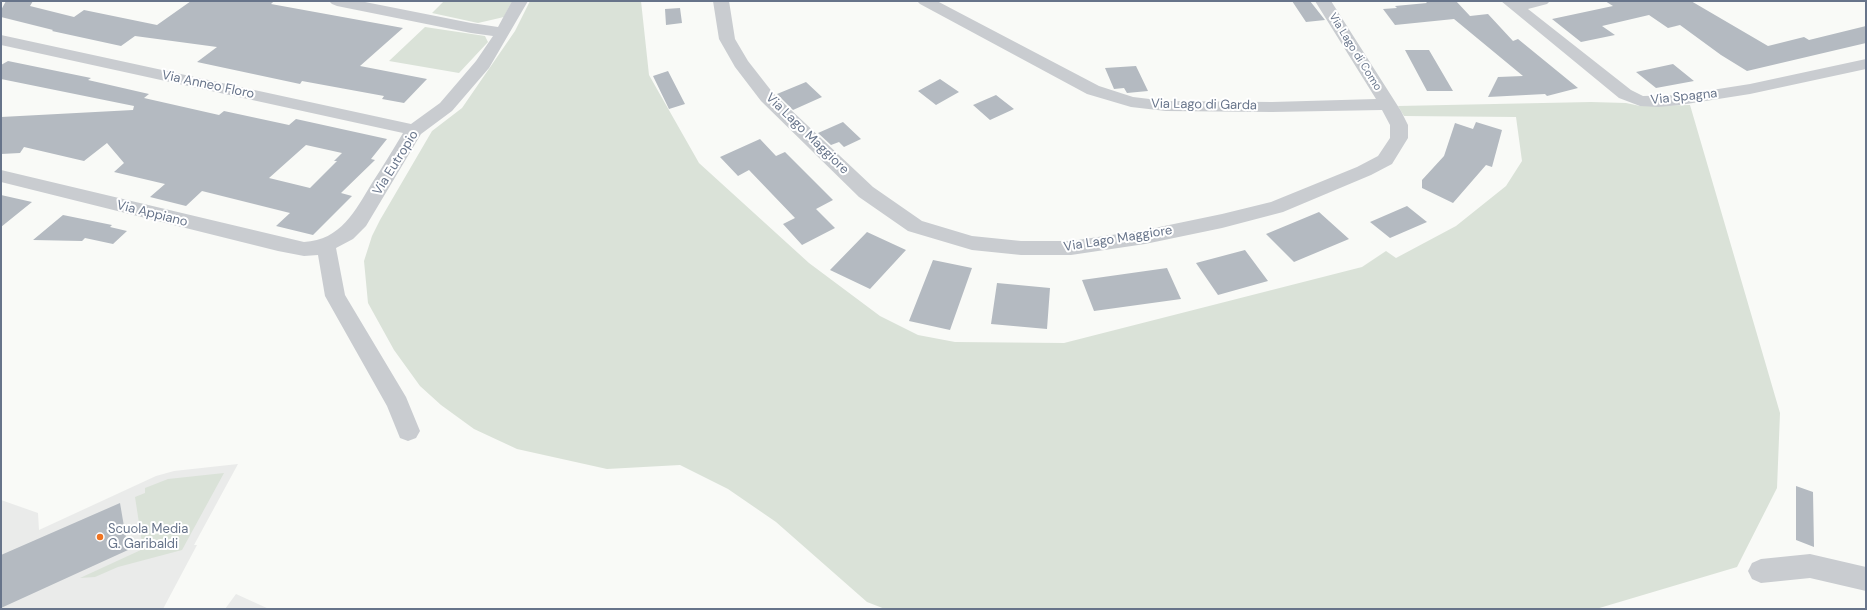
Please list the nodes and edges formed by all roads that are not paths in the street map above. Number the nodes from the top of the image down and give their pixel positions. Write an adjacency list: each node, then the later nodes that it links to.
1 (337, 1): 8 (street)
2 (520, 1): 8 (street, Via Eutropio)
3 (721, 1): 11 (street, Via Lago Maggiore)
4 (1324, 1): 11 (street, Via Lago di Como)
5 (1542, 1): 7 (street)
6 (933, 2): 11 (street, Via Lago di Garda)
7 (1513, 4): 10 (street, Via Spagna)
8 (503, 32): 12 (street, Via Eutropio)
9 (1, 40): 12 (street, Via Anneo Floro)
10 (1866, 64)
11 (1387, 104)
12 (414, 130): 14 (street, Via Eutropio)
13 (1, 176): 15 (street, Via Appiano)
14 (326, 246): 15 (street, Via Eutropio); 16 (street)
15 (304, 249)
16 (408, 432)
17 (1761, 572): 18 (street)
18 (1866, 579)

